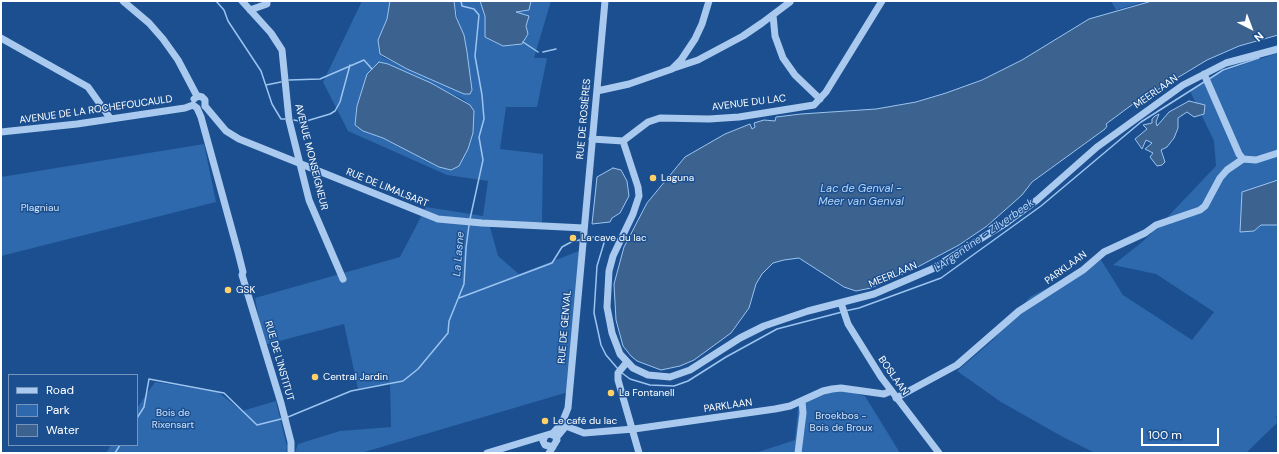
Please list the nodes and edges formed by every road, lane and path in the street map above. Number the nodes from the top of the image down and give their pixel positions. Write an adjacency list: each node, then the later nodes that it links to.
1 (123, 1): 17 (street)
2 (242, 1): 10 (street, AVENUE MONSEIGNEUR)
3 (267, 1): 10 (street)
4 (605, 1): 16 (street, RUE DE ROSIÈRES)
5 (709, 1): 14 (street)
6 (789, 1): 7 (street); 9 (street)
7 (794, 1)
8 (882, 1): 18 (street)
9 (783, 4): 11 (street)
10 (250, 10): 27 (street, AVENUE MONSEIGNEUR)
11 (774, 15): 14 (street); 18 (street)
12 (1, 38): 21 (street)
13 (1278, 49): 15 (street, MEERLAAN)
14 (672, 69): 16 (street)
15 (1206, 77): 26 (street); 31 (street, MEERLAAN)
16 (597, 91): 23 (street, RUE DE ROSIÈRES)
17 (196, 96): 19 (street); 20 (street, RUE DE LIMALSART)
18 (820, 99): 24 (street, AVENUE DU LAC)
19 (195, 106): 20 (street, AVENUE DE LA ROCHEFOUCAULD); 21 (street, AVENUE DE LA ROCHEFOUCAULD); 40 (street, RUE DE L'INSTITUT)
20 (205, 106): 27 (street, RUE DE LIMALSART)
21 (110, 118): 22 (street, AVENUE DE LA ROCHEFOUCAULD)
22 (1, 132)
23 (592, 139): 24 (street); 28 (street, RUE DE ROSIÈRES)
24 (623, 141): 32 (street, MEERLAAN)
25 (1278, 153): 26 (street)
26 (1243, 159): 34 (street, PARKLAAN)
27 (301, 165): 28 (street, RUE DE LIMALSART); 30 (street, AVENUE MONSEIGNEUR)
28 (584, 228): 29 (street, RUE DE ROSIÈRES)
29 (583, 239): 36 (street, RUE DE GENVAL)
30 (344, 279)
31 (843, 310): 32 (street, MEERLAAN); 33 (street, BOSLAAN)
32 (623, 367): 38 (street)
33 (890, 391): 34 (street, BOSLAAN); 35 (street, PARKLAAN)
34 (896, 398): 44 (street, BOSLAAN)
35 (802, 401): 38 (street, PARKLAAN); 43 (street)
36 (566, 416): 37 (street, RUE DE GENVAL); 39 (street)
37 (566, 426): 38 (street, PARKLAAN); 39 (street)
38 (634, 429): 42 (street)
39 (549, 444): 41 (street)
40 (291, 453)
41 (487, 453)
42 (639, 453)
43 (798, 453)
44 (939, 453)

